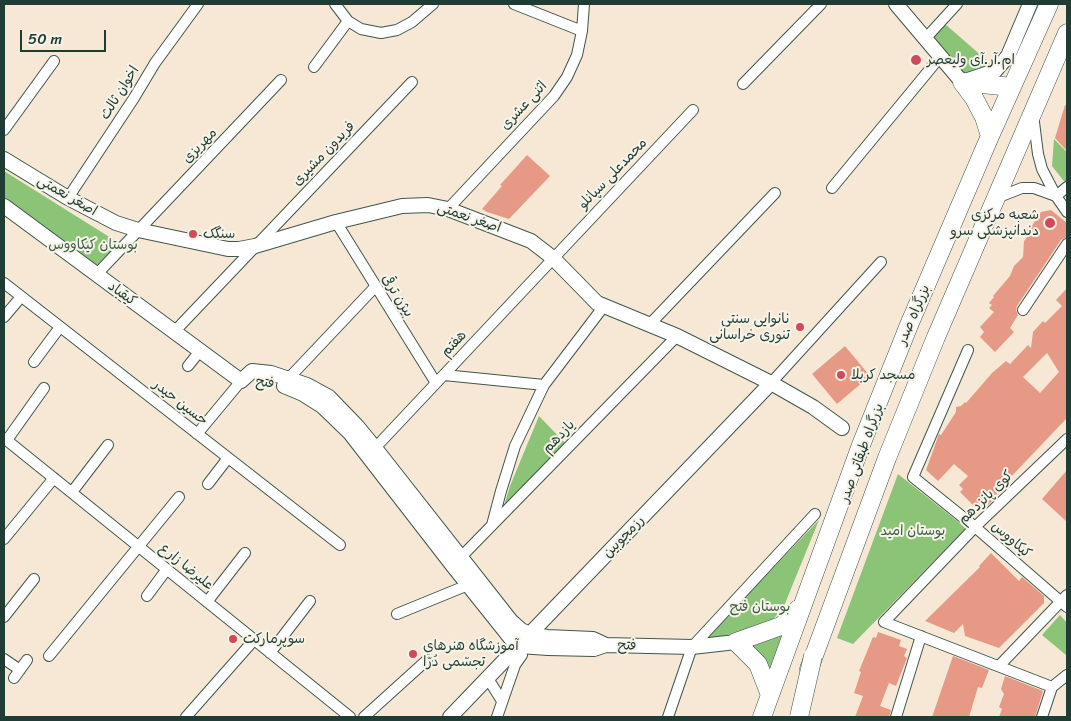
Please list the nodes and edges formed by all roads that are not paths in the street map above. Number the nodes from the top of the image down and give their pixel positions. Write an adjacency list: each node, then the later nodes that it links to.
1 (198, 4): 34 (street, اخوان ثالث)
2 (335, 4): 11 (street)
3 (433, 4): 11 (street)
4 (514, 4): 12 (street)
5 (584, 4): 12 (street, اثنی عشری)
6 (821, 4): 22 (street)
7 (896, 4): 14 (street)
8 (957, 4): 14 (street)
9 (1030, 4): 21 (street)
10 (1051, 4): 23 (highway, بزرگراه صدر); 120 (highway, بزرگراه طبقاتی صدر)
11 (348, 21): 18 (street)
12 (582, 31): 36 (street, اثنی عشری)
13 (1067, 33): 121 (highway, بزرگراه طبقاتی صدر, bridge)
14 (925, 39): 16 (street)
15 (1067, 41): 25 (highway)
16 (940, 57): 21 (street); 30 (street)
17 (54, 61): 26 (street)
18 (314, 68)
19 (281, 80): 39 (street, مهریزی)
20 (412, 82): 41 (street, فریدون مشیری)
21 (962, 82): 23 (highway); 27 (highway)
22 (743, 84)
23 (1012, 86): 27 (highway, بزرگراه صدر)
24 (693, 110): 42 (street, محمدعلی سپانلو)
25 (1034, 122): 32 (highway); 33 (street)
26 (4, 130)
27 (990, 136): 89 (highway, بزرگراه صدر)
28 (4, 159): 34 (street, اصغر نعمتی)
29 (1067, 187): 33 (street)
30 (832, 188)
31 (775, 193): 51 (street)
32 (1004, 194): 33 (street); 121 (highway)
33 (1056, 196): 37 (street)
34 (68, 198): 39 (street, اصغر نعمتی)
35 (4, 206): 44 (street, کیقباد)
36 (448, 209): 38 (street, اصغر نعمتی); 42 (street, اصغر نعمتی)
37 (1067, 212)
38 (336, 222): 41 (street, اصغر نعمتی); 46 (street, بیژن ترقی)
39 (138, 230): 41 (street, اصغر نعمتی); 44 (street, مهریزی)
40 (1067, 244): 49 (street)
41 (255, 246): 53 (street, فریدون مشیری)
42 (553, 258): 48 (street, اصغر نعمتی); 59 (street, هفتم)
43 (881, 262): 63 (street)
44 (96, 274): 53 (street, کیقباد)
45 (4, 283): 47 (street, حسین حیدر)
46 (375, 287): 61 (street); 62 (street, بیژن ترقی)
47 (21, 297): 50 (street); 52 (street, حسین حیدر)
48 (604, 306): 51 (street, اصغر نعمتی); 64 (street)
49 (1023, 310)
50 (4, 317)
51 (650, 324): 54 (street, اصغر نعمتی)
52 (60, 327): 57 (street); 67 (street, حسین حیدر)
53 (174, 332): 56 (street, کیقباد)
54 (677, 336): 63 (street, اصغر نعمتی); 78 (street, یازدهم)
55 (968, 350): 79 (street, کیکاووس)
56 (200, 351): 58 (street); 60 (street, کیقباد)
57 (34, 362)
58 (188, 366)
59 (444, 375): 62 (street, هفتم); 64 (street)
60 (241, 381): 61 (street, فتح); 67 (street)
61 (286, 382): 71 (street, فتح)
62 (436, 383): 71 (street, هفتم)
63 (771, 383): 66 (street, اصغر نعمتی); 97 (street, رزمجوبین)
64 (544, 385): 78 (street)
65 (44, 388): 68 (street)
66 (842, 428)
67 (197, 434): 72 (street, حسین حیدر)
68 (5, 439): 73 (street, علیرضا زارع)
69 (1067, 439): 79 (street, کوی پانزدهم)
70 (108, 445): 75 (street)
71 (372, 452): 84 (street, فتح)
72 (228, 458): 74 (street); 81 (street, حسین حیدر)
73 (54, 478): 75 (street, علیرضا زارع); 80 (street)
74 (208, 484)
75 (72, 492): 82 (street, علیرضا زارع)
76 (179, 497): 82 (street)
77 (815, 514): 100 (street)
78 (492, 525): 84 (street, یازدهم)
79 (975, 527): 91 (street, کیکاووس); 95 (street, کوی پانزدهم)
80 (4, 539)
81 (340, 545)
82 (138, 546): 85 (street, علیرضا زارع); 102 (street)
83 (245, 553): 92 (street)
84 (457, 562): 87 (street, فتح); 97 (street, فتح)
85 (167, 569): 88 (street); 92 (street, علیرضا زارع)
86 (34, 579): 94 (street)
87 (468, 585): 93 (street); 97 (street, فتح)
88 (147, 596)
89 (805, 598): 98 (highway); 110 (highway, بزرگراه صدر)
90 (310, 601): 101 (street)
91 (1065, 601): 106 (street)
92 (207, 602): 96 (street, علیرضا زارع)
93 (397, 614)
94 (4, 617)
95 (921, 636): 106 (street); 122 (street)
96 (254, 640): 101 (street, علیرضا زارع); 112 (street)
97 (521, 641): 99 (street, فتح); 99 (street); 108 (street, رزمجوبین); 111 (street); 115 (street, رزمجوبین)
98 (736, 642): 100 (street, فتح); 110 (highway)
99 (606, 646): 100 (street, فتح)
100 (692, 647): 118 (street)
101 (270, 653): 113 (street, علیرضا زارع)
102 (49, 656)
103 (4, 659): 104 (street)
104 (27, 660)
105 (427, 660): 114 (street)
106 (999, 666): 109 (street)
107 (1067, 675): 109 (street)
108 (487, 677): 111 (street); 116 (street, رزمجوبین)
109 (1052, 687): 123 (street)
110 (770, 695): 119 (highway, بزرگراه صدر)
111 (502, 701): 117 (street)
112 (186, 717)
113 (350, 717)
114 (364, 717)
115 (438, 717)
116 (450, 717)
117 (497, 717)
118 (668, 717)
119 (762, 717)
120 (774, 717)
121 (796, 717)
122 (896, 717)
123 (1042, 717)

